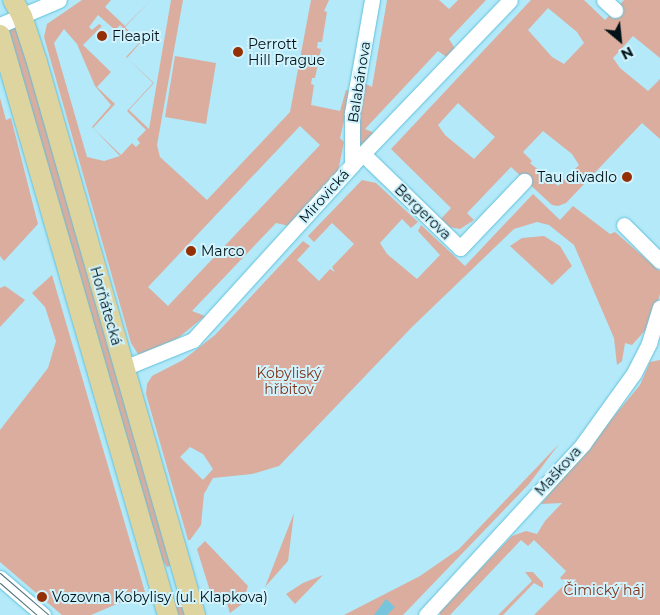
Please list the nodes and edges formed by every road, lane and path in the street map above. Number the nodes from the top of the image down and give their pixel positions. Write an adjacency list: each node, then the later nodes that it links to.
1 (59, 0): 4 (street)
2 (372, 0): 8 (street, Balabánova)
3 (510, 0): 7 (street, Mirovická)
4 (17, 8): 5 (street); 13 (main road, Horňátecká)
5 (0, 25)
6 (0, 35): 16 (main road, Horňátecká)
7 (363, 154): 8 (street, Mirovická); 9 (street, Bergerova)
8 (352, 165): 13 (street, Mirovická)
9 (524, 181)
10 (624, 225): 11 (street)
11 (660, 261)
12 (660, 308): 18 (street, Maškova)
13 (124, 368): 17 (main road, Horňátecká)
14 (0, 578): 15 (street)
15 (43, 615)
16 (168, 615)
17 (195, 615)
18 (426, 615)

